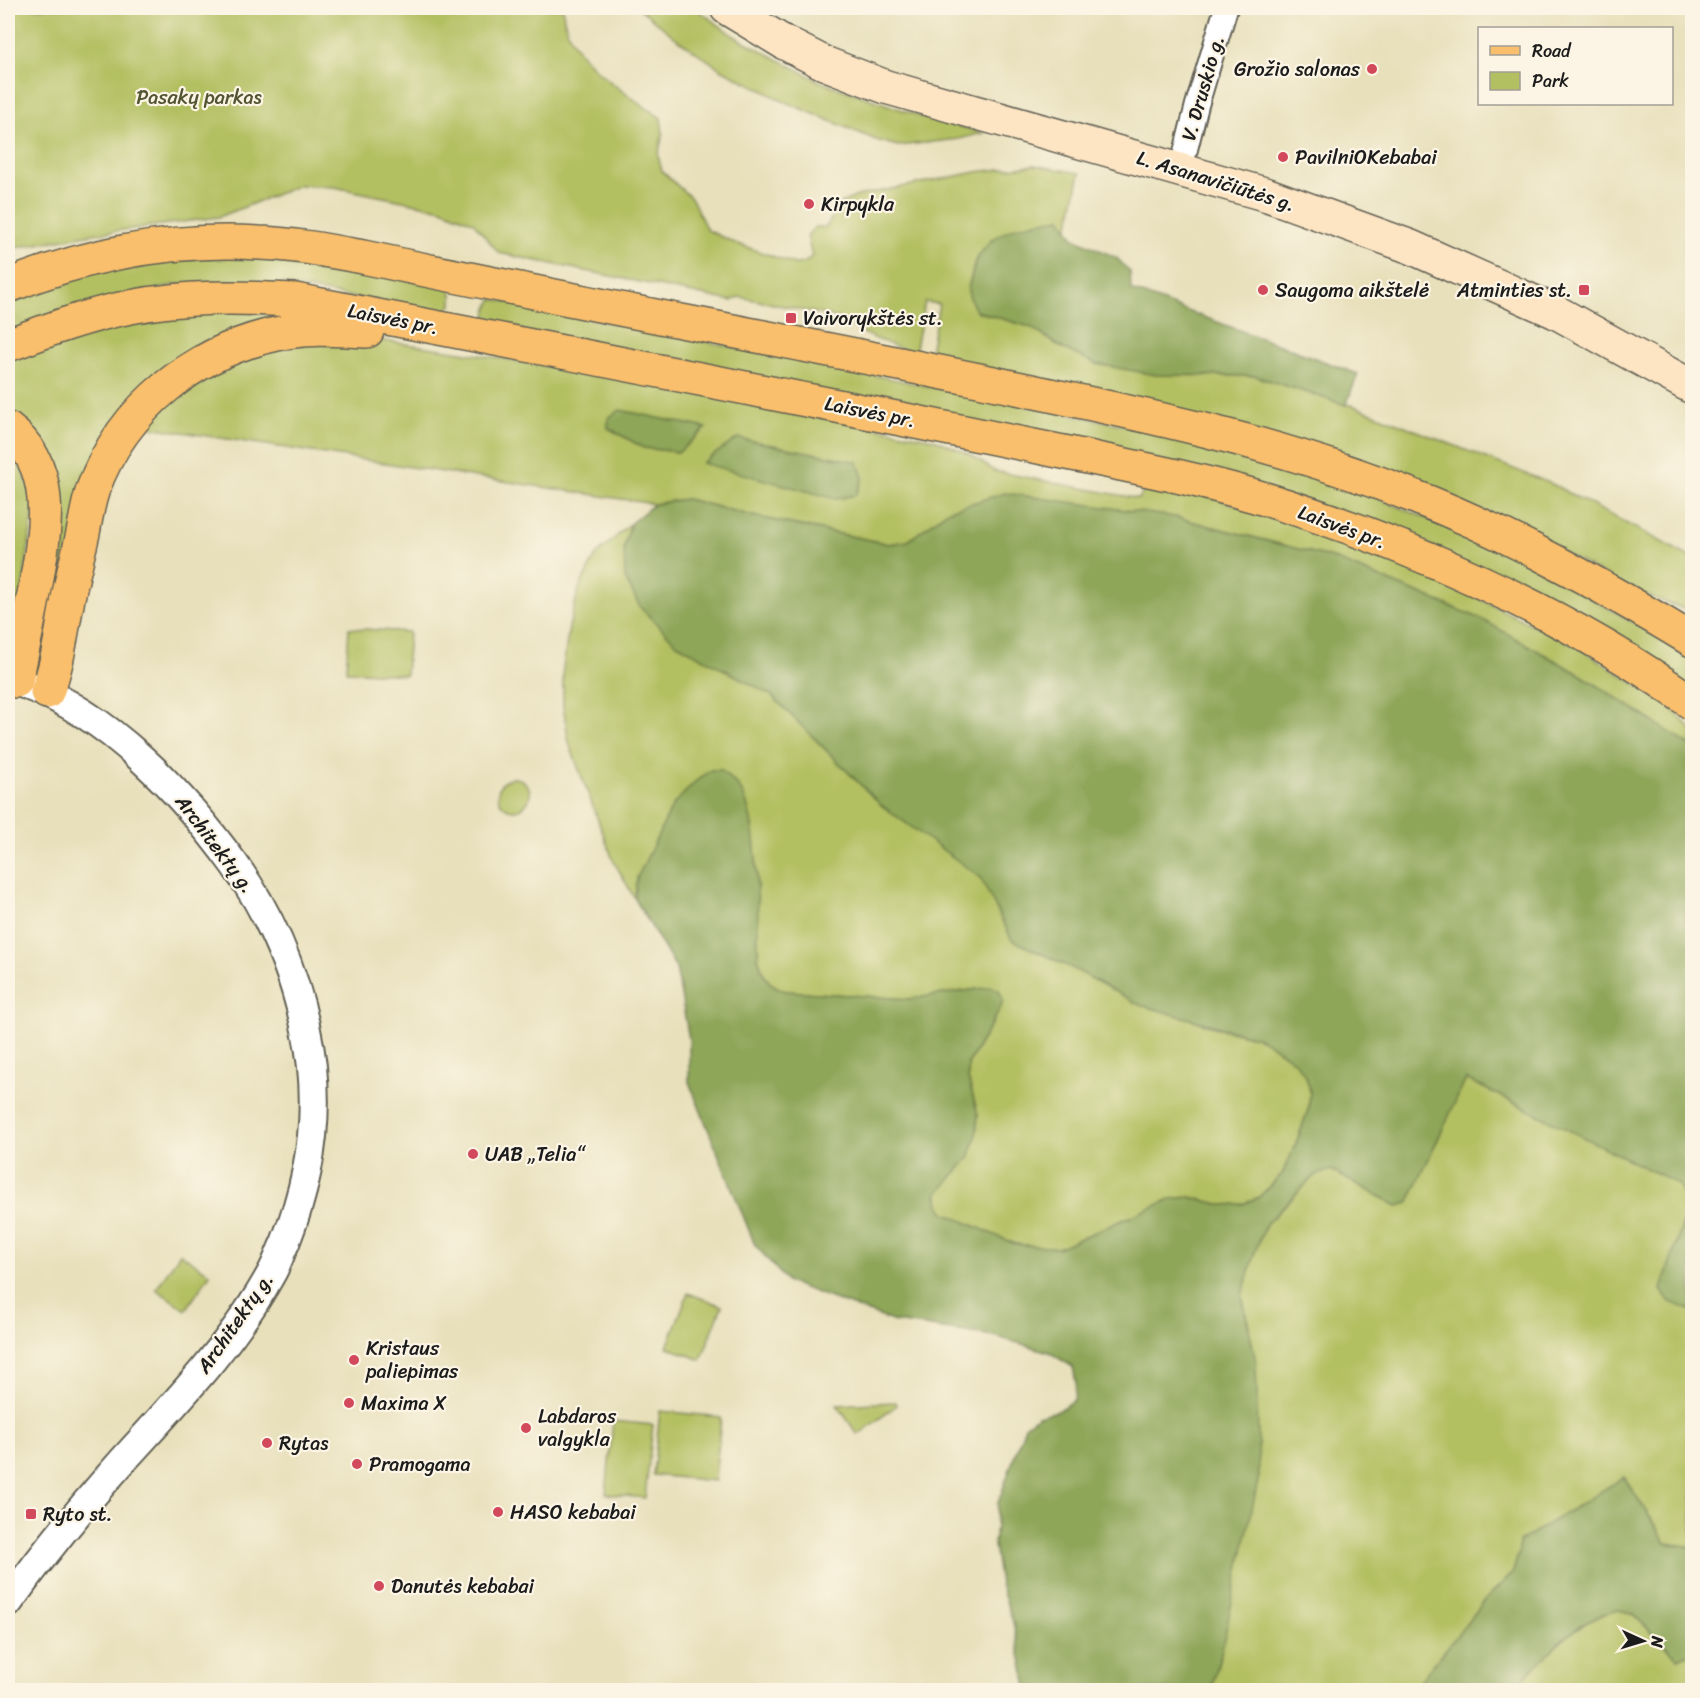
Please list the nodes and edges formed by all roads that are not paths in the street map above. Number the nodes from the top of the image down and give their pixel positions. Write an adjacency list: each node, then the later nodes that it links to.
1 (728, 8): 3 (main road, L. Asanavičiūtės g.)
2 (1226, 8): 3 (street, V. Druskio g.)
3 (1181, 169): 7 (main road, L. Asanavičiūtės g.)
4 (8, 286): 9 (main road)
5 (493, 339): 6 (main road, Laisvės pr.); 11 (main road); 12 (main road, Laisvės pr.)
6 (8, 345)
7 (1692, 387)
8 (8, 429): 10 (main road)
9 (1692, 640)
10 (12, 680): 11 (street, Architektų g.)
11 (47, 692): 13 (street, Architektų g.)
12 (1692, 703)
13 (8, 1603)

